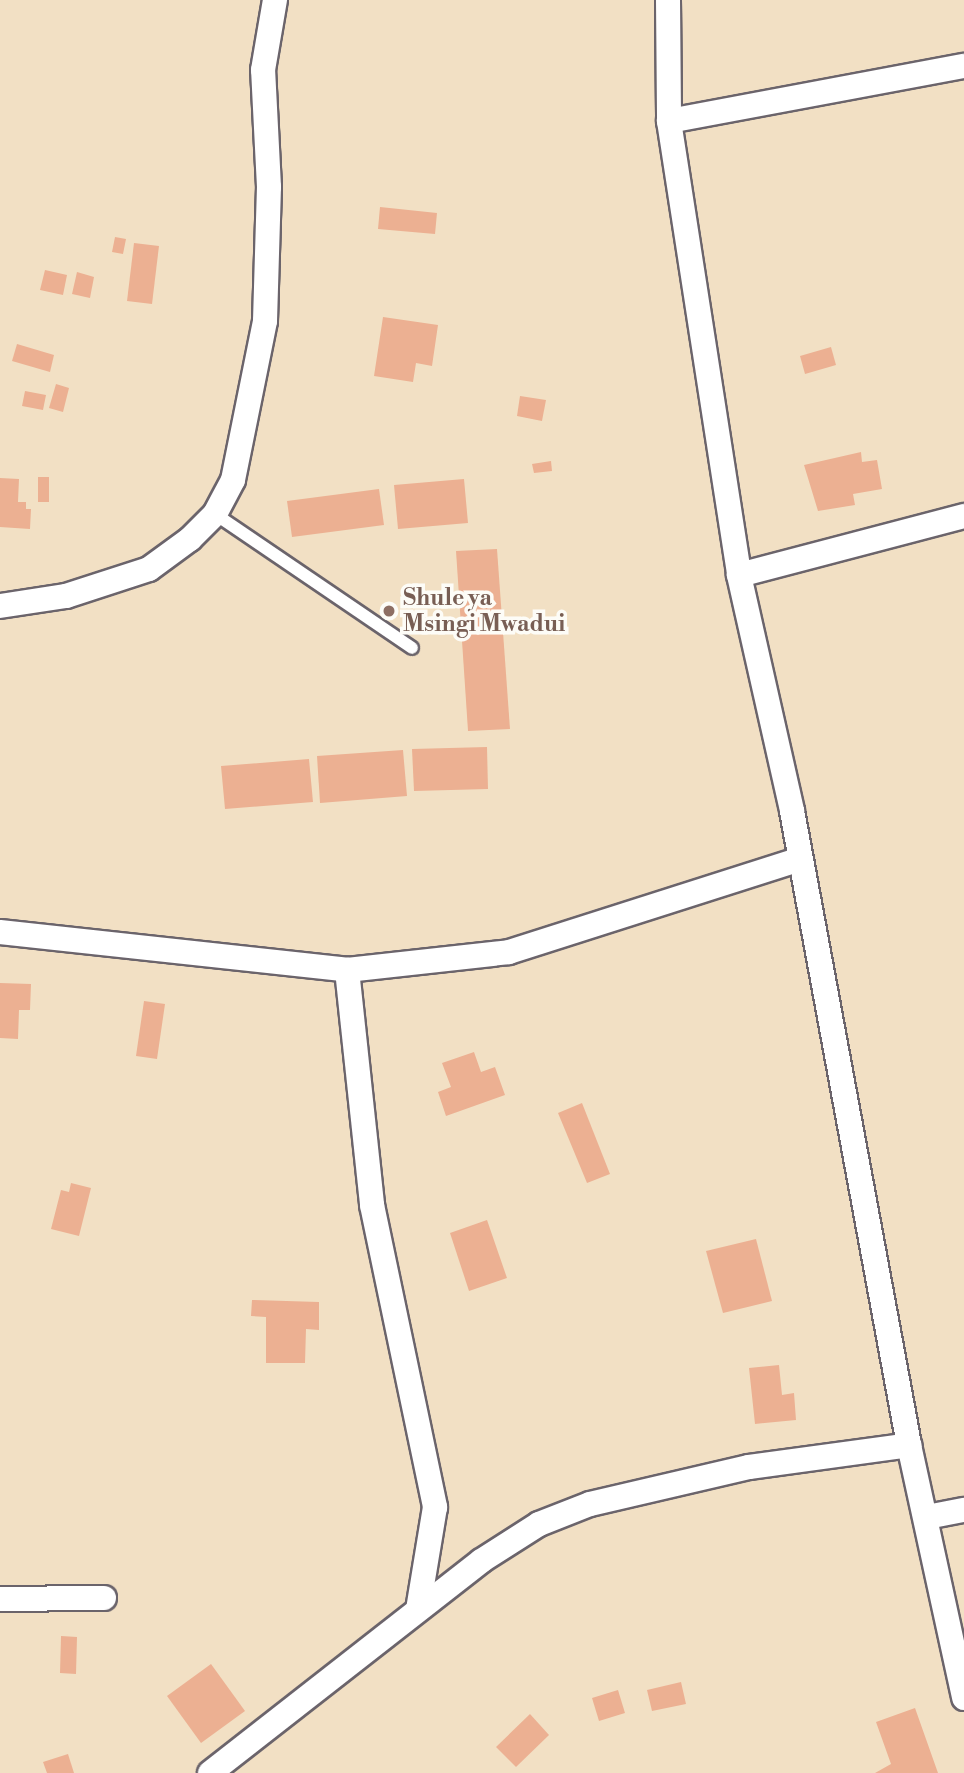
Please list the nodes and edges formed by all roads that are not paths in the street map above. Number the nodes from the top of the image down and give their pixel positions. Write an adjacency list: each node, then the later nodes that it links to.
1 (275, 0): 5 (street)
2 (668, 0): 4 (street)
3 (964, 66): 4 (street)
4 (669, 121): 7 (street)
5 (215, 514): 8 (street); 9 (lane)
6 (964, 516): 7 (street)
7 (739, 575): 10 (street)
8 (0, 606)
9 (412, 648)
10 (801, 859): 12 (street); 13 (street)
11 (0, 932): 12 (street)
12 (346, 970): 18 (street)
13 (909, 1445): 15 (street); 18 (street)
14 (964, 1510): 15 (street)
15 (927, 1517): 19 (street)
16 (104, 1598): 17 (street)
17 (0, 1599)
18 (418, 1610): 20 (street)
19 (964, 1698)
20 (210, 1773)

